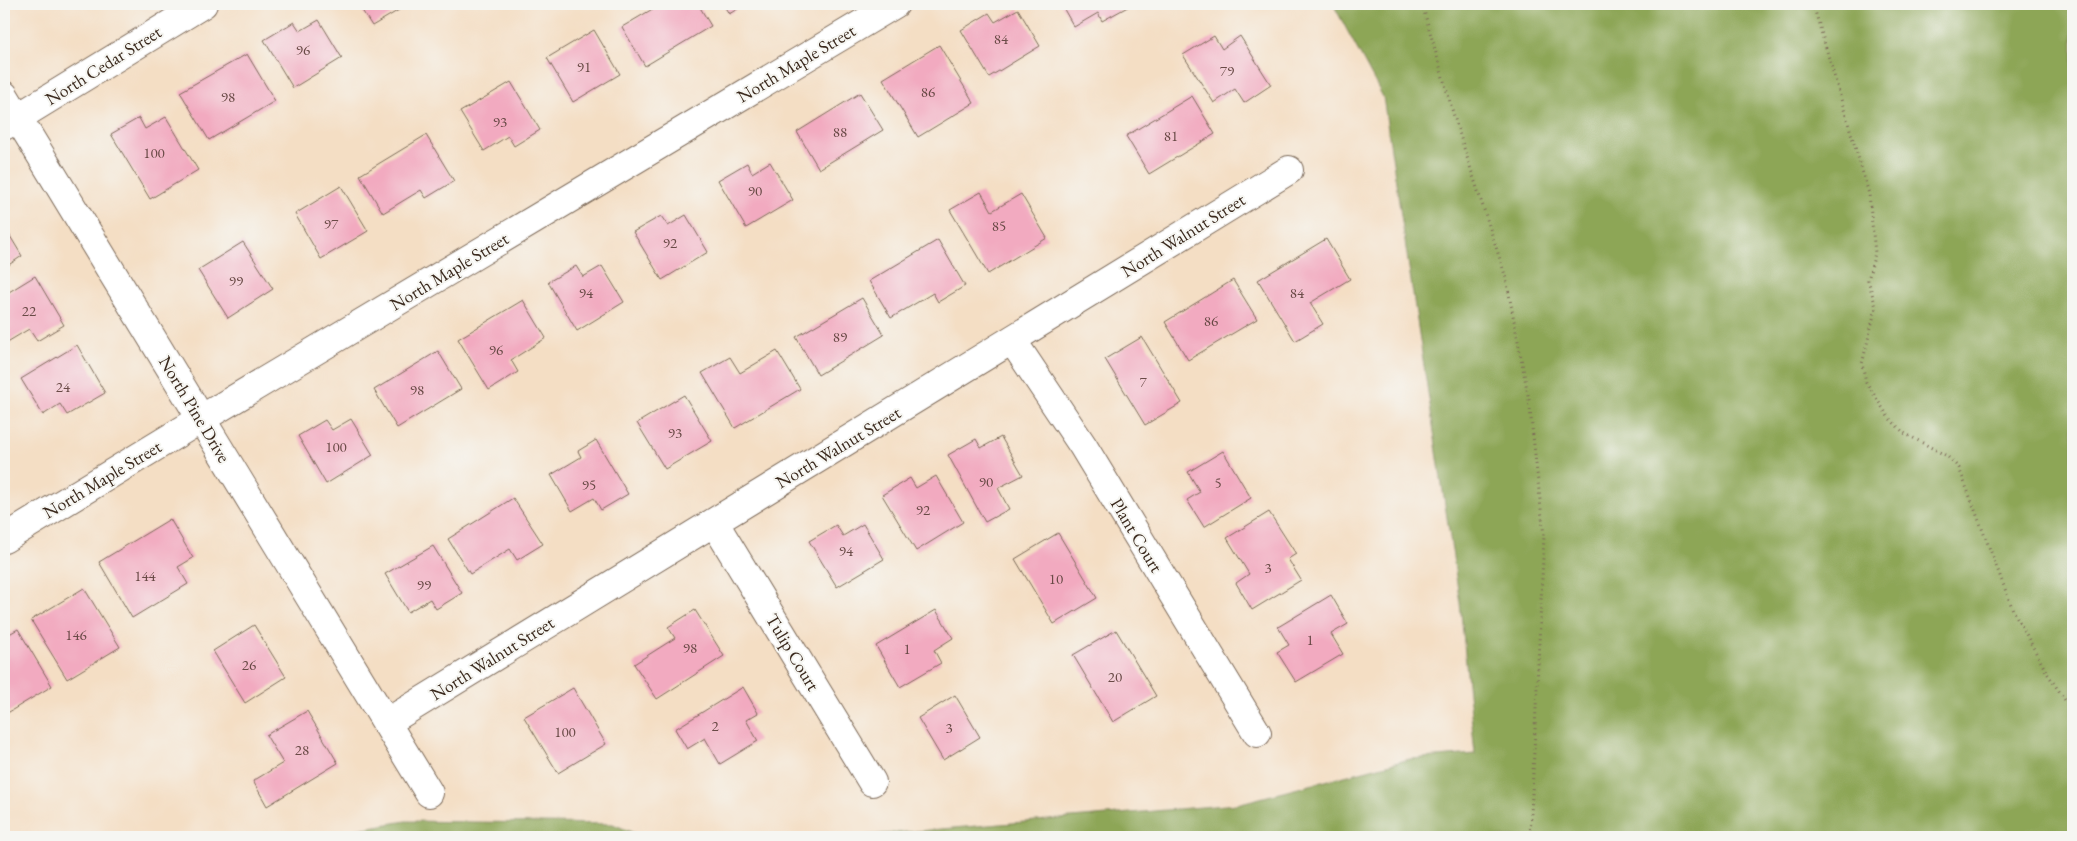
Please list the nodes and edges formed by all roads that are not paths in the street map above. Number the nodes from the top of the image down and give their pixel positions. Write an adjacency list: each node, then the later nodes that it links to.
1 (203, 4): 4 (street, North Cedar Street)
2 (894, 4): 7 (street, North Maple Street)
3 (4, 95): 4 (street, North Pine Drive)
4 (11, 122): 7 (street, North Pine Drive)
5 (1289, 170): 6 (street, North Walnut Street)
6 (1012, 340): 8 (street, North Walnut Street); 11 (street, Plant Court)
7 (201, 419): 9 (street, North Maple Street); 10 (street, North Pine Drive)
8 (714, 522): 10 (street, North Walnut Street); 12 (street, Tulip Court)
9 (4, 539)
10 (386, 723): 13 (street, North Pine Drive)
11 (1257, 733)
12 (872, 782)
13 (429, 793)

